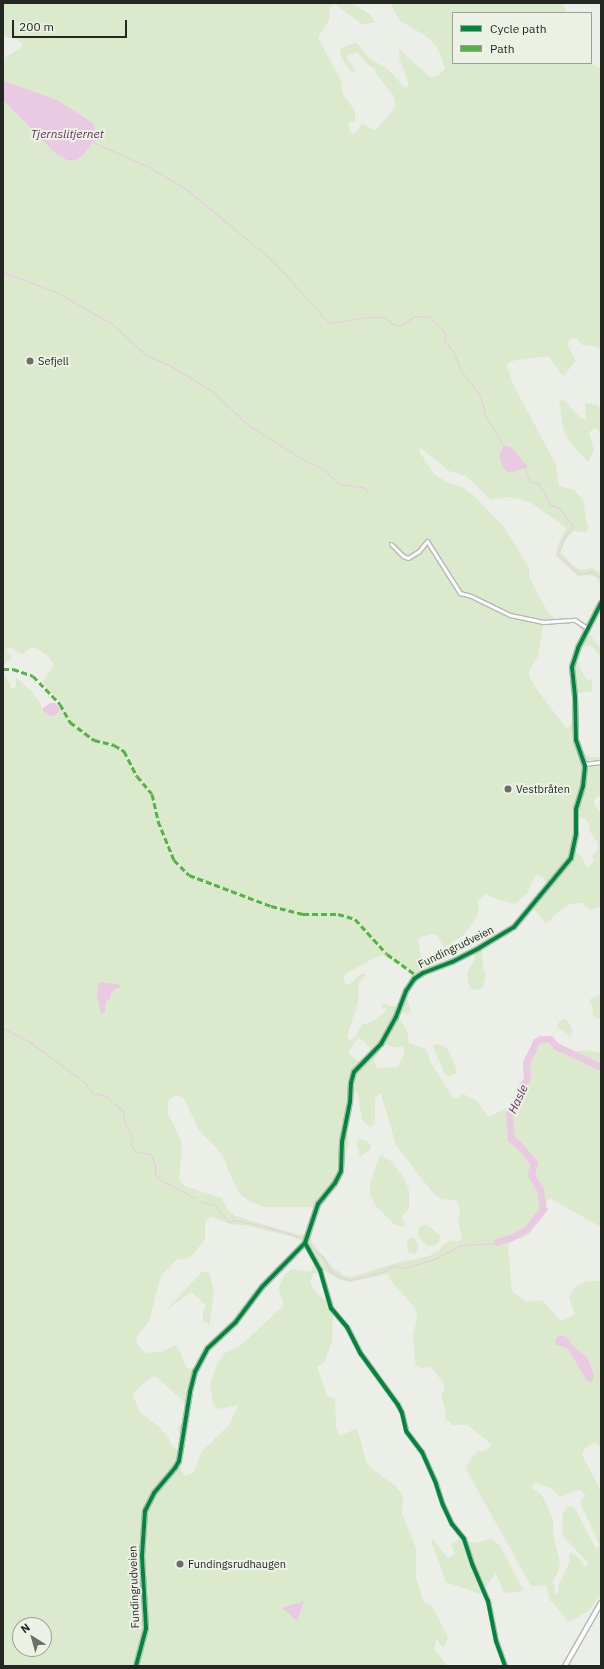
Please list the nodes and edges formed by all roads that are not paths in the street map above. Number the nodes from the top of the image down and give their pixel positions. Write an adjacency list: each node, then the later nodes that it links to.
1 (391, 544): 3 (street)
2 (601, 602): 3 (street, Fundingrudveien)
3 (588, 628): 5 (street, Fundingrudveien)
4 (601, 762): 5 (street)
5 (584, 764): 6 (street, Fundingrudveien)
6 (305, 1243): 8 (street, Fundingrudveien); 9 (street)
7 (601, 1603): 10 (street)
8 (136, 1666)
9 (505, 1666)
10 (565, 1666)

